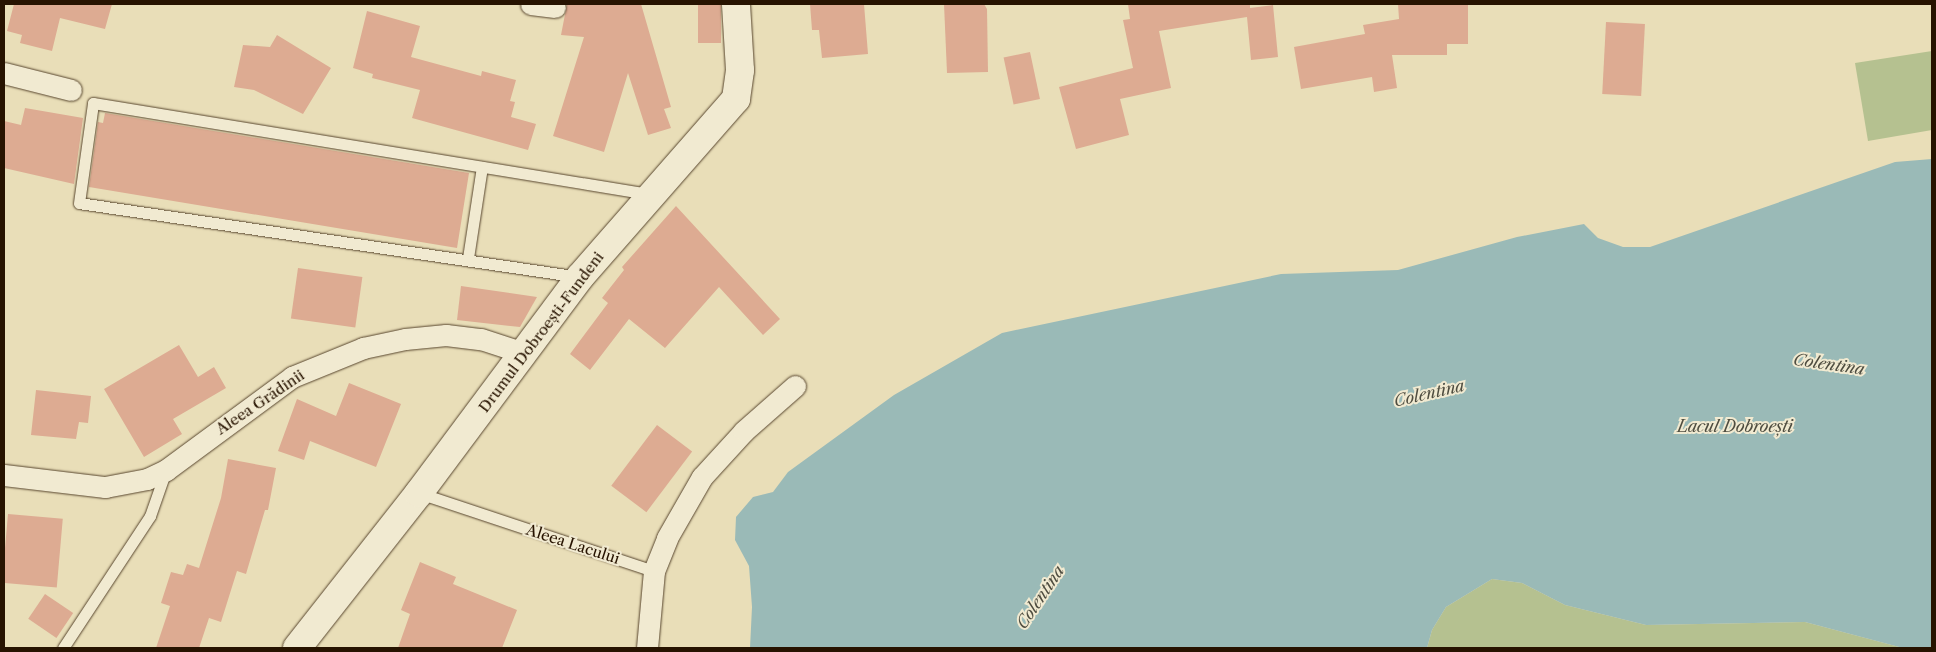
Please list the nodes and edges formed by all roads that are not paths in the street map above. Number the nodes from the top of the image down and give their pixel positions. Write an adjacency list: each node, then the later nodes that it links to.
1 (531, 4): 3 (street)
2 (736, 4): 7 (street, Drumul Dobroești-Fundeni)
3 (555, 7)
4 (4, 73): 5 (street)
5 (71, 90)
6 (482, 167): 7 (lane); 8 (lane); 8 (lane)
7 (651, 195): 9 (street, Drumul Dobroești-Fundeni)
8 (468, 258): 9 (lane)
9 (580, 277): 10 (street, Drumul Dobroești-Fundeni)
10 (524, 353): 12 (street, Aleea Grădinii); 14 (street, Drumul Dobroești-Fundeni)
11 (794, 386): 15 (street)
12 (166, 470): 13 (street, Aleea Grădinii); 16 (lane)
13 (4, 475)
14 (419, 493): 15 (lane, Aleea Lacului); 17 (street, Drumul Dobroești-Fundeni)
15 (654, 571): 18 (street)
16 (63, 648)
17 (297, 648)
18 (647, 648)

